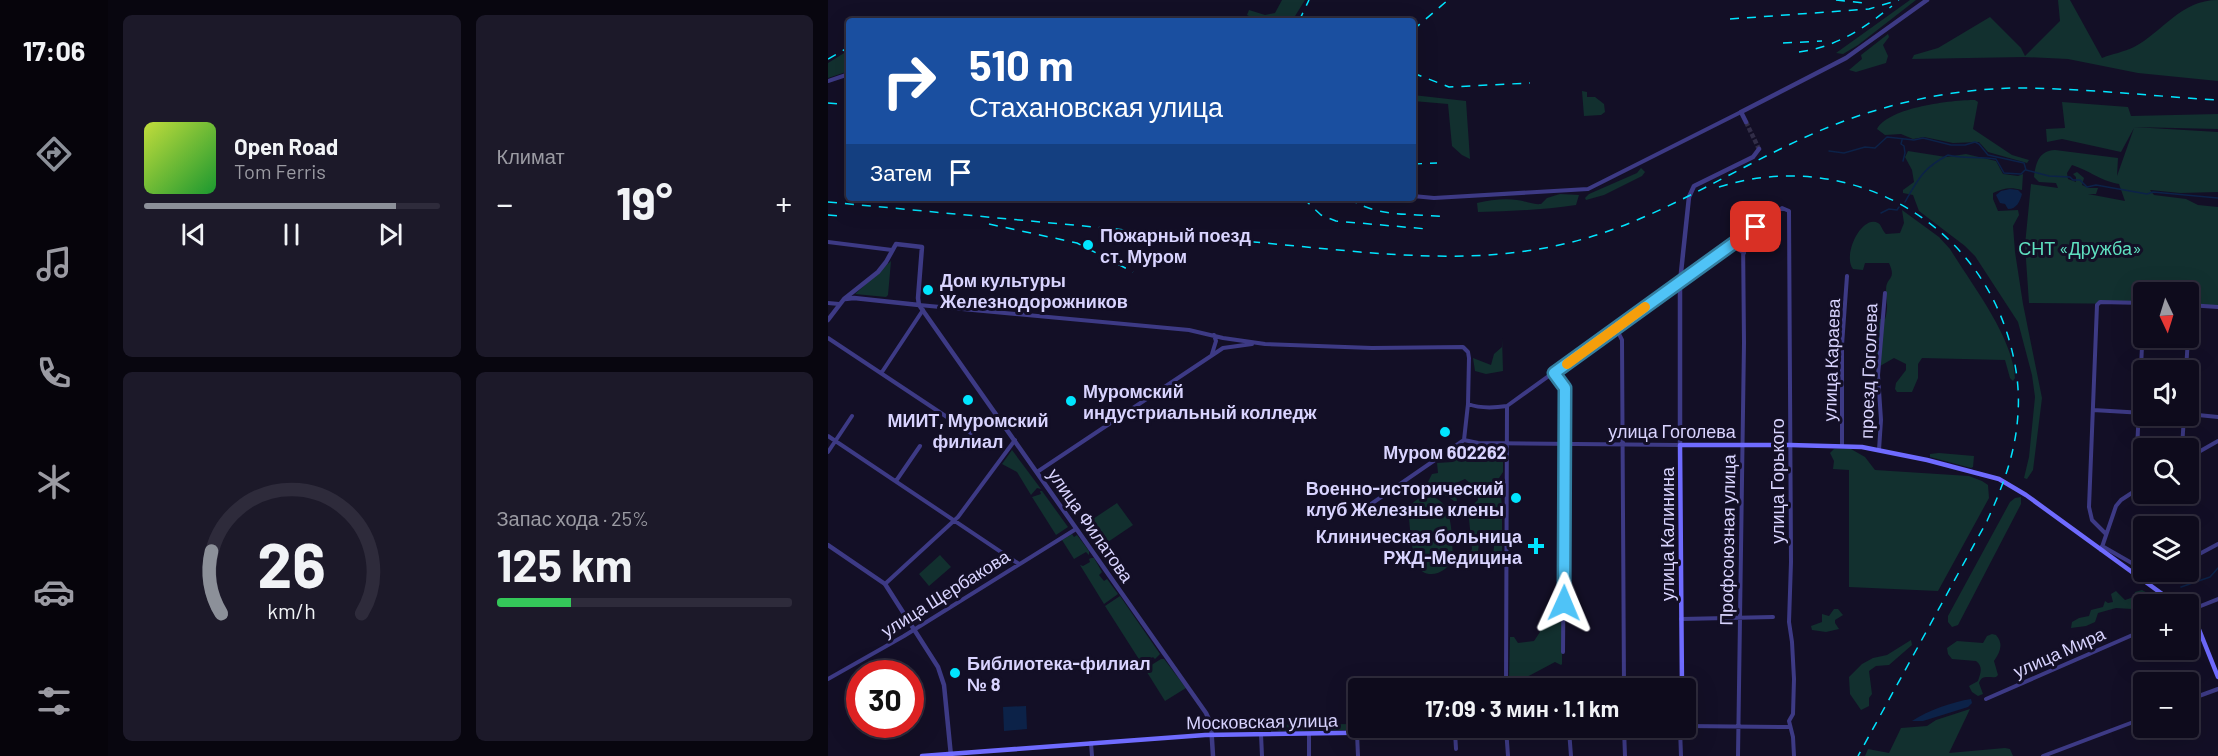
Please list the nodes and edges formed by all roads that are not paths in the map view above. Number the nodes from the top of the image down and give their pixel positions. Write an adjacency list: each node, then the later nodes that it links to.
1 (1927, 0): 4 (street)
2 (846, 75): 3 (street)
3 (828, 81)
4 (1741, 112): 5 (street); 7 (street)
5 (1746, 122)
6 (1759, 149): 14 (street, улица Калинина)
7 (1416, 196)
8 (1743, 236): 10 (street); 12 (street, Профсоюзная улица); 52 (street, улица Горького)
9 (828, 242): 11 (street)
10 (1731, 244): 12 (street); 14 (street)
11 (892, 250): 15 (street); 22 (street)
12 (1744, 253): 49 (street, Профсоюзная улица)
13 (1847, 276): 54 (street, улица Караева)
14 (1680, 282): 27 (street); 51 (street, улица Калинина)
15 (855, 291): 17 (street); 18 (street)
16 (1885, 293): 55 (street, проезд Гоголева)
17 (854, 298): 18 (street); 22 (street)
18 (843, 299): 20 (street)
19 (828, 303): 20 (street)
20 (839, 304): 26 (street)
21 (2133, 304): 36 (street)
22 (920, 305): 25 (street, улица Филатова); 28 (street)
23 (2199, 306): 24 (street)
24 (2218, 307)
25 (924, 310): 32 (street); 43 (street, улица Филатова)
26 (828, 320)
27 (1616, 328): 33 (street); 50 (street)
28 (1214, 335): 30 (street); 31 (street)
29 (828, 338): 32 (street)
30 (1265, 344): 31 (street); 34 (street)
31 (1212, 354): 58 (street)
32 (882, 372): 41 (street)
33 (1554, 373): 35 (street); 48 (street)
34 (1468, 404): 35 (street); 44 (street)
35 (1507, 406): 47 (street)
36 (2093, 410): 37 (street); 64 (street)
37 (2133, 412)
38 (852, 416): 45 (street)
39 (2199, 416): 40 (street)
40 (2218, 417)
41 (971, 433)
42 (828, 436): 45 (street)
43 (1015, 440): 58 (street, улица Филатова); 62 (street)
44 (1464, 440): 47 (street, улица Гоголева); 61 (street)
45 (835, 441): 56 (street); 59 (street)
46 (2218, 441): 57 (street)
47 (1506, 444): 48 (street, улица Гоголева); 83 (street)
48 (1564, 444): 50 (street, улица Гоголева); 81 (street)
49 (1743, 444): 51 (main road, улица Гоголева); 52 (main road, улица Гоголева); 75 (street, Профсоюзная улица)
50 (1623, 445): 51 (street, улица Гоголева); 84 (street)
51 (1680, 445): 77 (main road, улица Калинина)
52 (1790, 445): 54 (main road, улица Гоголева); 93 (street, улица Горького)
53 (920, 446): 59 (street)
54 (1842, 446): 55 (main road, улица Гоголева)
55 (1879, 450): 67 (main road, улица Гоголева)
56 (828, 452)
57 (2199, 452)
58 (1037, 472): 63 (street, улица Филатова)
59 (896, 481): 62 (street)
60 (2133, 492): 64 (street)
61 (1358, 513)
62 (954, 520): 69 (street); 71 (street)
63 (1076, 529): 69 (street, улица Щербакова); 95 (street, улица Филатова)
64 (2106, 534): 67 (street)
65 (2218, 544): 68 (street)
66 (828, 545): 71 (street)
67 (2101, 548): 70 (street); 72 (main road)
68 (2199, 554)
69 (1019, 564): 78 (street, улица Щербакова)
70 (2133, 564)
71 (885, 584): 78 (street)
72 (2163, 594)
73 (2218, 599): 74 (street)
74 (2199, 607)
75 (1739, 617): 76 (street); 77 (street); 92 (street, Профсоюзная улица)
76 (1773, 617)
77 (1681, 619): 85 (main road, улица Калинина)
78 (914, 629): 86 (street, улица Щербакова); 106 (street)
79 (2199, 630): 82 (main road)
80 (2133, 635): 89 (street, улица Мира)
81 (1563, 652)
82 (2218, 677)
83 (1506, 678)
84 (1624, 678)
85 (1682, 678)
86 (828, 679)
87 (2218, 689): 88 (street)
88 (2199, 696)
89 (1986, 699)
90 (2133, 722): 119 (street)
91 (1696, 726): 92 (street)
92 (1737, 727): 93 (street); 117 (street, Профсоюзная улица)
93 (1789, 727): 118 (street, улица Горького)
94 (1348, 733): 97 (main road, Московская улица)
95 (1212, 734): 96 (main road, Московская улица); 104 (main road, Московская улица); 109 (street, улица Филатова)
96 (1262, 734): 97 (main road, Московская улица); 110 (street)
97 (1309, 734): 111 (street)
98 (1358, 738): 112 (street)
99 (1455, 738): 105 (street)
100 (1507, 738): 113 (street)
101 (1570, 738): 114 (street)
102 (1624, 738): 115 (street)
103 (1680, 738): 116 (street)
104 (1091, 743): 106 (main road, Московская улица); 108 (street)
105 (1456, 749)
106 (950, 754): 107 (main road, Московская улица)
107 (922, 756)
108 (1092, 756)
109 (1213, 756)
110 (1262, 756)
111 (1309, 756)
112 (1358, 756)
113 (1508, 756)
114 (1571, 756)
115 (1625, 756)
116 (1681, 756)
117 (1738, 756)
118 (1794, 756)
119 (2043, 756)

